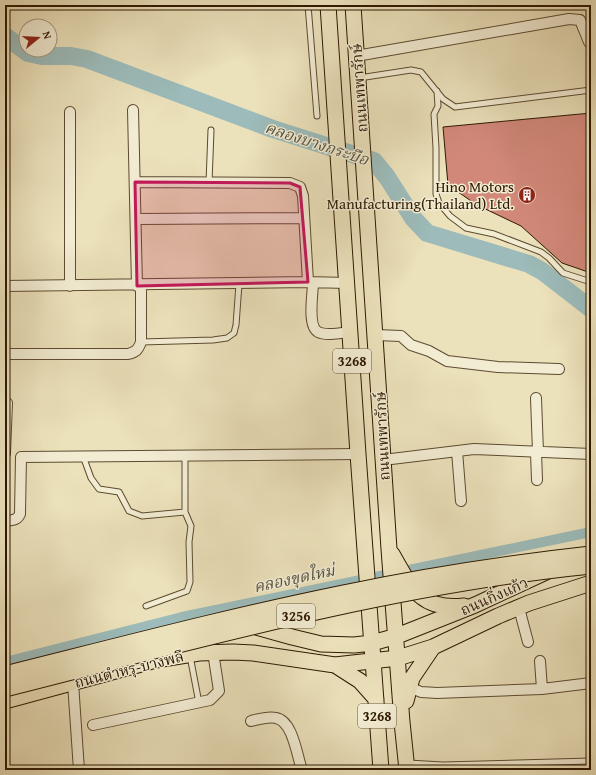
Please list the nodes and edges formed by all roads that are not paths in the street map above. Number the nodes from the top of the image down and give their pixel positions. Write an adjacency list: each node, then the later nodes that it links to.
1 (308, 5): 11 (lane)
2 (328, 5): 19 (main road, ถนนเทพารักษ์ / 3268)
3 (353, 5): 5 (main road, ถนนเทพารักษ์ / 3268)
4 (590, 42): 5 (street)
5 (356, 56): 6 (main road, ถนนเทพารักษ์ / 3268)
6 (358, 78): 8 (lane); 25 (main road, ถนนเทพารักษ์ / 3268)
7 (591, 90): 8 (lane)
8 (437, 91): 18 (lane)
9 (133, 110): 13 (street)
10 (70, 112): 23 (street)
11 (317, 116)
12 (211, 130): 14 (lane)
13 (135, 182): 14 (street); 16 (street)
14 (209, 183): 15 (street)
15 (304, 218): 16 (street); 17 (street)
16 (136, 219): 21 (street)
17 (311, 282): 19 (street); 20 (street); 24 (street)
18 (591, 282)
19 (347, 283): 24 (main road, ถนนเทพารักษ์ / 3268)
20 (239, 284): 21 (street); 26 (lane)
21 (139, 285): 23 (street); 26 (street)
22 (5, 286): 23 (street)
23 (70, 286)
24 (350, 332): 34 (main road, ถนนเทพารักษ์ / 3268)
25 (376, 335): 28 (street); 39 (main road, ถนนเทพารักษ์ / 3268)
26 (141, 342): 27 (street)
27 (5, 354)
28 (559, 369)
29 (536, 398): 32 (street)
30 (8, 403): 33 (street)
31 (457, 451): 32 (street); 39 (street); 41 (street)
32 (537, 452): 35 (street); 40 (street)
33 (5, 453): 38 (street)
34 (358, 454): 36 (street); 51 (main road, ถนนเทพารักษ์ / 3268, bridge)
35 (591, 454)
36 (185, 455): 37 (street); 42 (lane)
37 (83, 456): 38 (street); 42 (lane)
38 (21, 457): 43 (street)
39 (383, 460): 44 (main road, ถนนเทพารักษ์ / 3268)
40 (537, 480)
41 (461, 501)
42 (185, 512): 49 (lane)
43 (5, 521)
44 (389, 549): 48 (main road); 52 (main road, ถนนเทพารักษ์ / 3268, bridge)
45 (591, 553): 48 (main road, ถนนกิ่งแก้ว / 3256); 64 (main road, 3256, bridge)
46 (591, 566): 68 (main road, 3256, bridge)
47 (587, 585): 50 (main road, ถนนกิ่งแก้ว)
48 (475, 605): 52 (main road, ถนนกิ่งแก้ว / 3256)
49 (146, 606)
50 (518, 608): 53 (street); 56 (main road, ถนนกิ่งแก้ว)
51 (370, 622): 54 (main road, ถนนเทพารักษ์ / 3268); 55 (main road)
52 (396, 629): 54 (main road, ถนนตำหรุ-บางพลี / 3256); 59 (main road, ถนนเทพารักษ์ / 3268)
53 (528, 642)
54 (372, 643): 55 (main road, ถนนตำหรุ-บางพลี / 3256); 60 (main road, ถนนเทพารักษ์ / 3268)
55 (342, 645): 63 (main road, ถนนตำหรุ-บางพลี / 3256, bridge)
56 (433, 647): 59 (main road, ถนนกิ่งแก้ว); 67 (main road)
57 (213, 652): 58 (main road, ถนนตำหรุ-บางพลี); 62 (main road, ถนนตำหรุ-บางพลี); 72 (street)
58 (190, 654): 65 (main road, ถนนตำหรุ-บางพลี); 72 (lane)
59 (398, 658): 60 (main road, ถนนตำหรุ-บางพลี); 74 (main road, ถนนเทพารักษ์ / 3268)
60 (373, 661): 62 (main road, ถนนตำหรุ-บางพลี); 70 (main road, ถนนเทพารักษ์ / 3268)
61 (540, 661): 69 (street)
62 (335, 665): 70 (main road)
63 (5, 666)
64 (5, 674)
65 (73, 683): 71 (main road, ถนนตำหรุ-บางพลี); 79 (street)
66 (591, 683): 69 (street)
67 (409, 687): 69 (street); 74 (main road)
68 (5, 689)
69 (542, 689)
70 (376, 699): 81 (main road, ถนนเทพารักษ์ / 3268)
71 (5, 701)
72 (199, 703): 75 (street)
73 (251, 721): 80 (street)
74 (402, 722): 77 (main road, ถนนเทพารักษ์ / 3268)
75 (93, 724)
76 (591, 761): 78 (lane)
77 (407, 767): 78 (lane)
78 (443, 767)
79 (79, 770)
80 (302, 770)
81 (381, 770)

